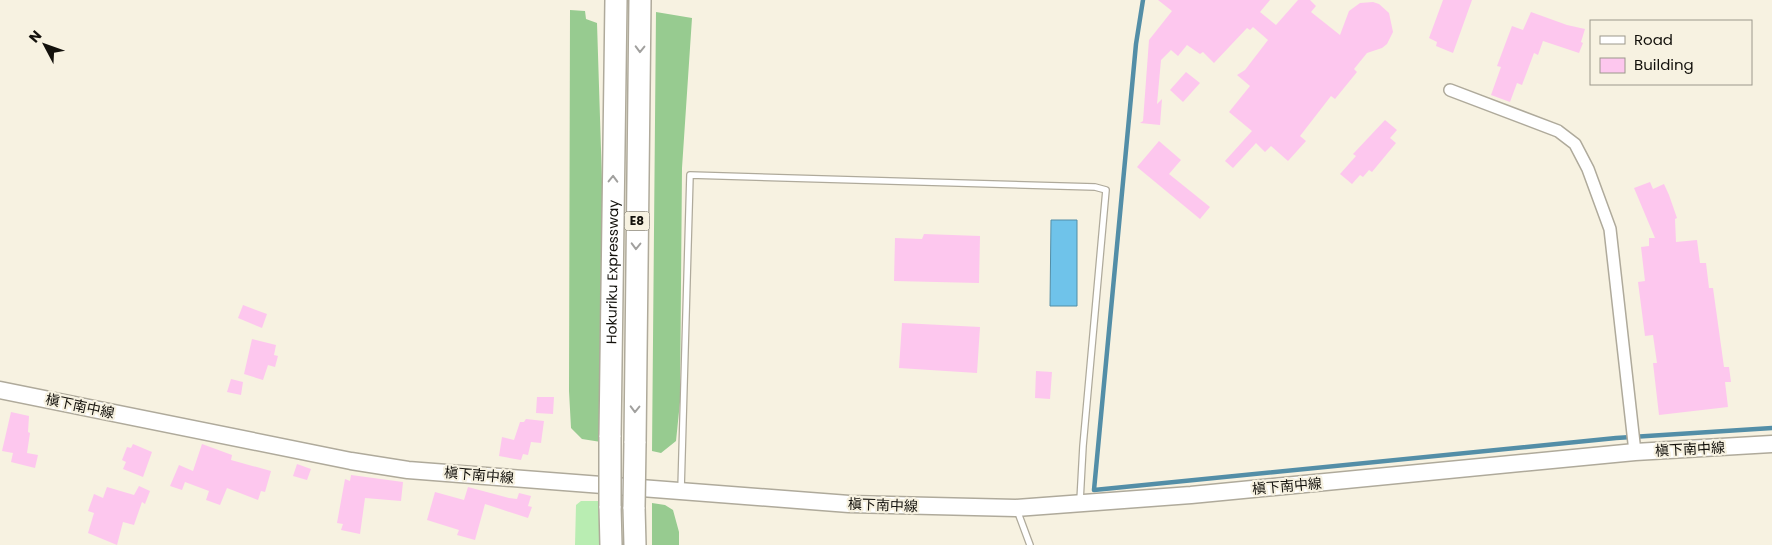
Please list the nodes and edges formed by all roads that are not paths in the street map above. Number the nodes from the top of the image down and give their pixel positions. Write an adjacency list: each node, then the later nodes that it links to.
1 (616, 0): 10 (highway, Hokuriku Expressway / E8, one-way to 1, bridge)
2 (640, 0): 11 (highway, Hokuriku Expressway / E8, one-way to 11, bridge)
3 (1450, 90): 6 (street)
4 (0, 390): 7 (main road, 槇下南中線)
5 (1772, 444): 6 (main road, 槇下南中線)
6 (1635, 452): 8 (main road, 槇下南中線)
7 (681, 490): 8 (lane); 9 (main road, 槇下南中線)
8 (1080, 501): 9 (main road, 槇下南中線)
9 (1016, 508): 12 (lane)
10 (611, 545)
11 (634, 545)
12 (1030, 545)

